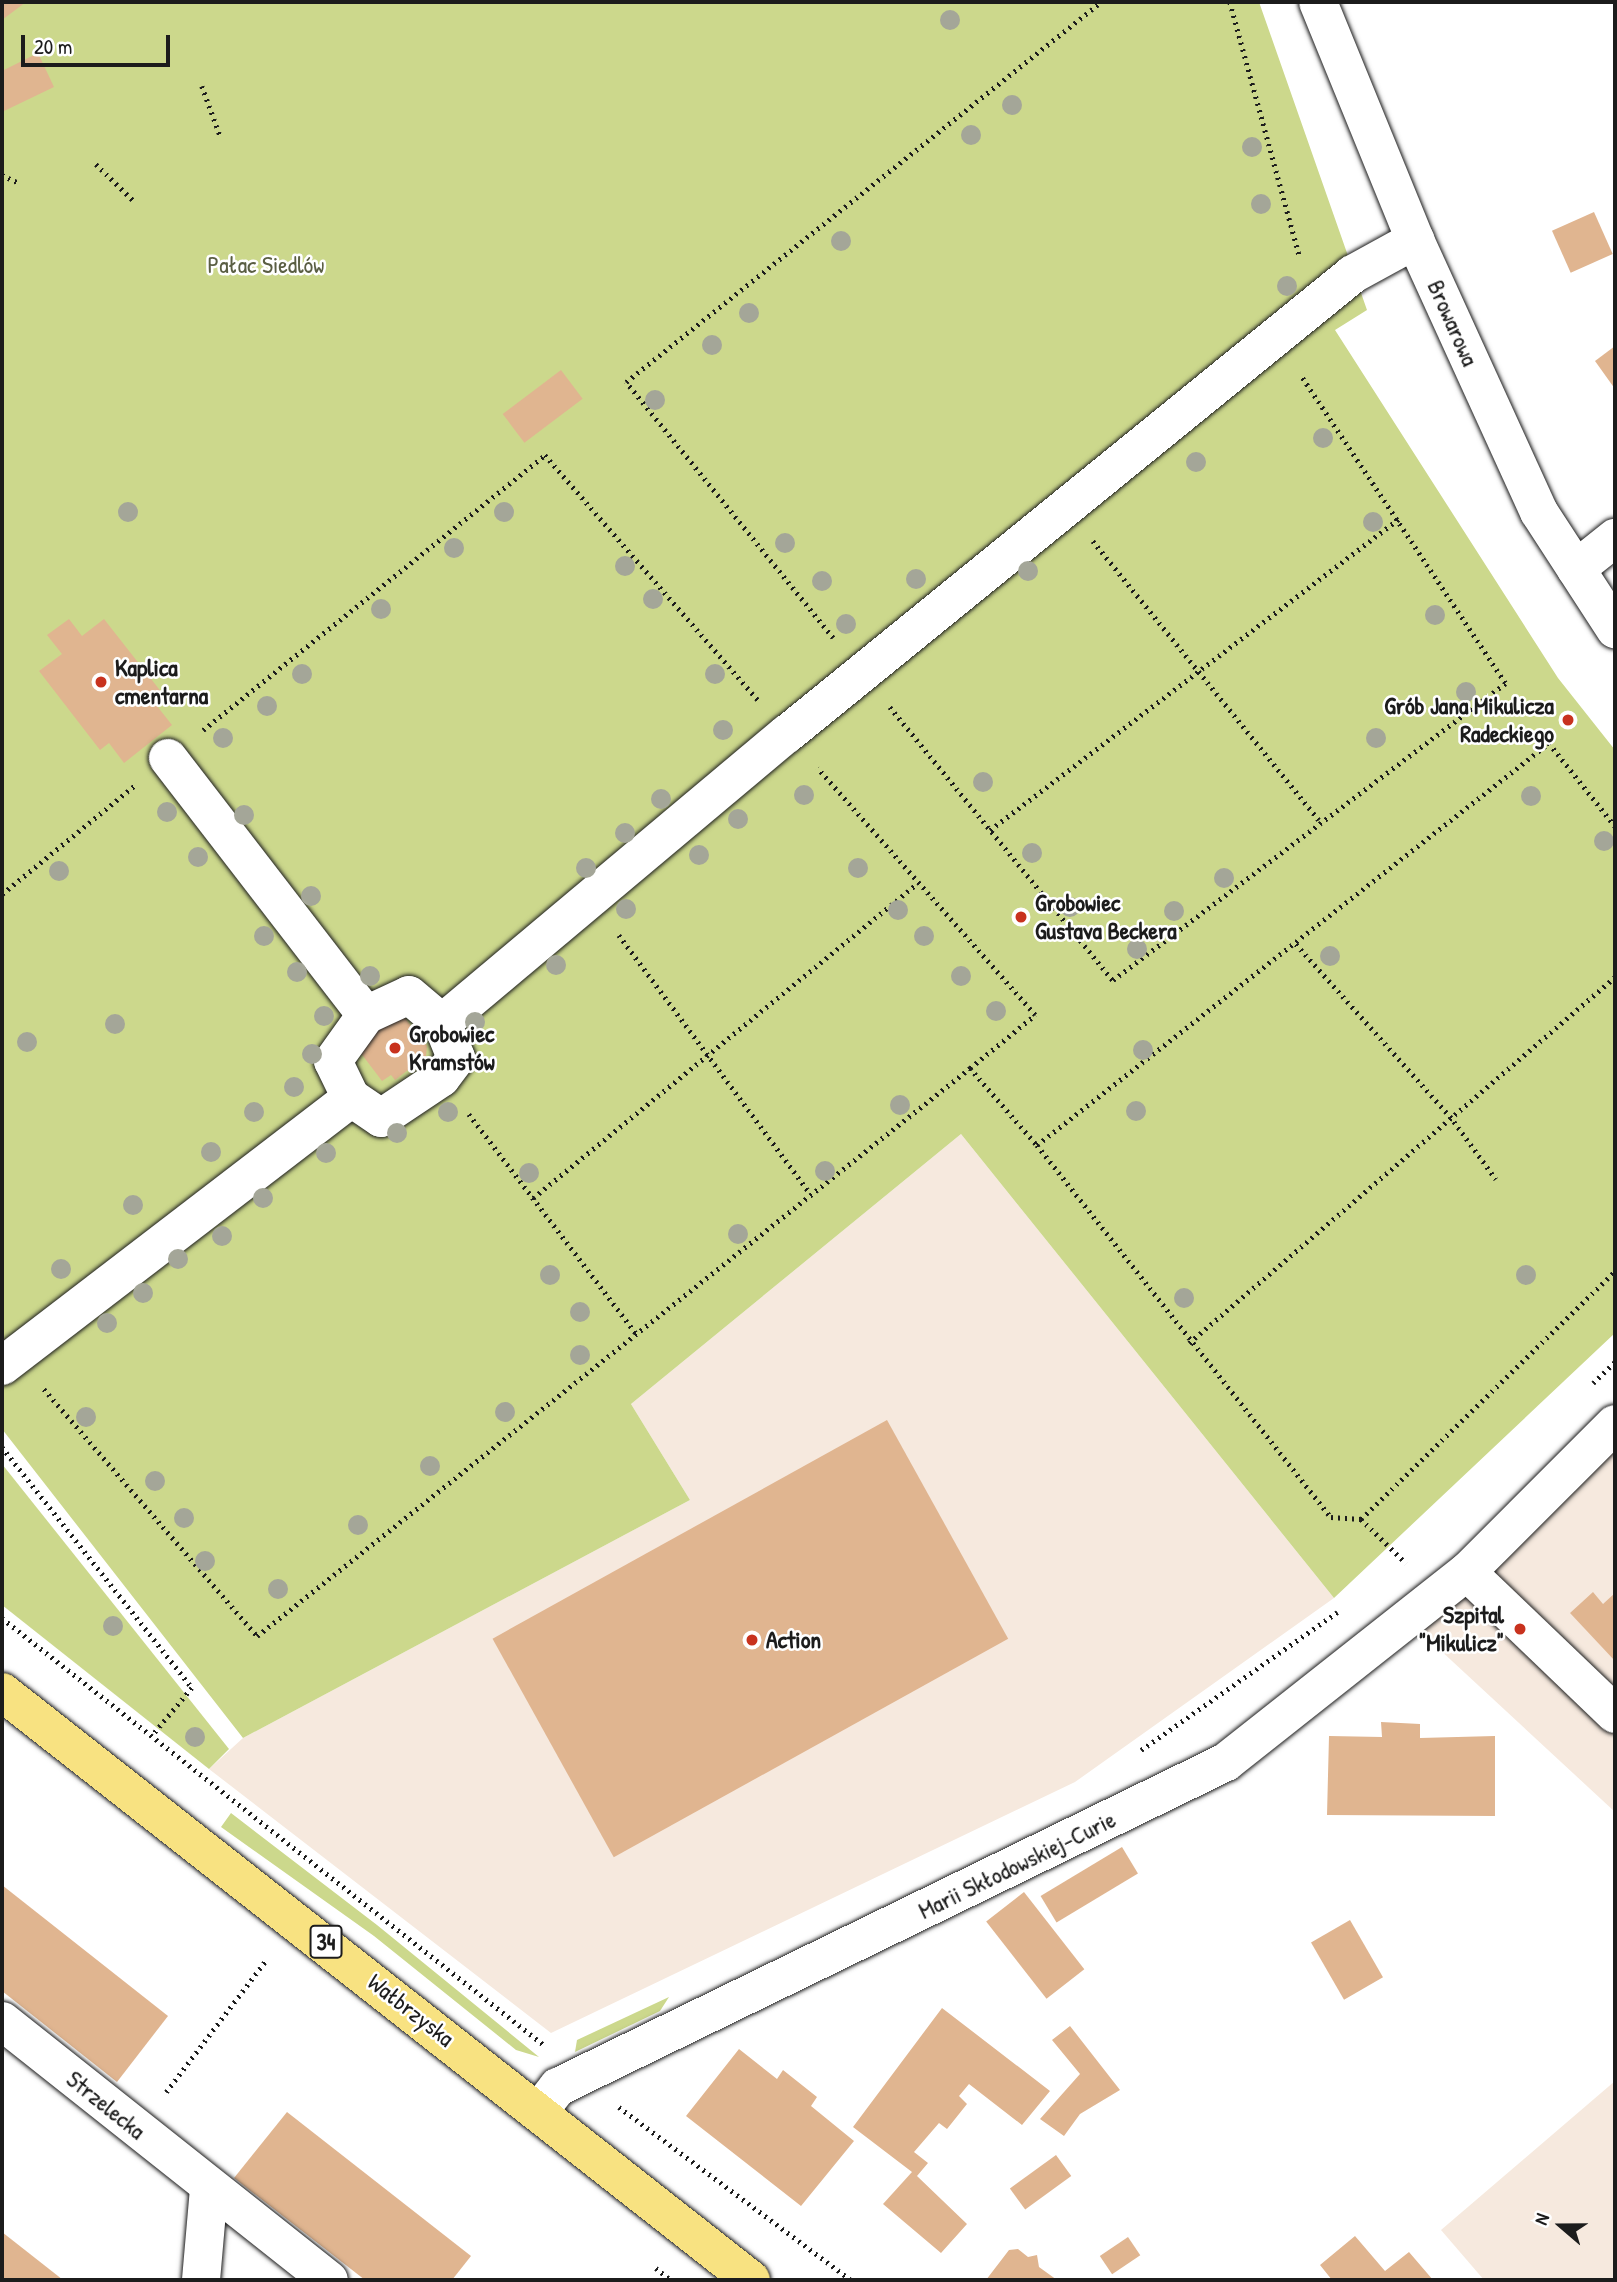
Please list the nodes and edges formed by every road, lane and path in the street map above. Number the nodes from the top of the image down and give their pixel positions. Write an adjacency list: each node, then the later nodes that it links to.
1 (1230, 2): 10 (path)
2 (1318, 2): 9 (street, Browarowa)
3 (202, 86): 4 (path)
4 (220, 138)
5 (96, 164): 8 (path)
6 (2, 175): 7 (path)
7 (17, 182)
8 (135, 202)
9 (1415, 240): 10 (street); 14 (street, Browarowa)
10 (1313, 307): 11 (street)
11 (1066, 509): 16 (path); 23 (street)
12 (1400, 518): 16 (path)
13 (1615, 538): 14 (street)
14 (1576, 569): 15 (street, Browarowa)
15 (1615, 629)
16 (1198, 670): 18 (path); 20 (path)
17 (168, 758): 22 (path); 26 (street)
18 (1319, 820)
19 (1615, 826): 24 (path)
20 (990, 830)
21 (918, 883): 28 (path)
22 (2, 894)
23 (591, 898): 27 (street); 28 (path)
24 (1296, 944): 32 (path); 33 (path)
25 (1615, 977): 32 (path)
26 (366, 1015): 27 (street); 31 (street)
27 (442, 1023): 30 (street)
28 (709, 1054): 35 (path); 36 (path)
29 (970, 1068): 33 (path)
30 (441, 1078): 31 (street); 36 (path)
31 (351, 1098): 39 (street)
32 (1450, 1116): 34 (path); 38 (path)
33 (1037, 1145): 38 (path)
34 (1496, 1179)
35 (810, 1193)
36 (533, 1198): 39 (path)
37 (1615, 1271): 44 (path)
38 (1189, 1343): 44 (path)
39 (8, 1361)
40 (1615, 1423): 43 (street, Marii Skłodowskiej-Curie)
41 (2, 1447): 51 (path)
42 (1615, 1462): 43 (street)
43 (1569, 1470): 46 (street, Marii Skłodowskiej-Curie)
44 (1361, 1519): 45 (path)
45 (1395, 1572)
46 (1467, 1572): 50 (street); 57 (street, Marii Skłodowskiej-Curie)
47 (1340, 1611): 52 (path)
48 (2, 1618): 51 (path)
49 (2, 1692): 57 (main road, Wałbrzyska / 34)
50 (1615, 1714)
51 (152, 1737): 55 (path)
52 (1128, 1759)
53 (267, 1959): 58 (path)
54 (2, 2021): 58 (street, Strzelecka)
55 (556, 2039)
56 (611, 2100): 63 (path)
57 (539, 2111): 62 (main road, Wałbrzyska / 34)
58 (137, 2130): 59 (street, Strzelecka)
59 (209, 2189): 60 (street); 61 (street, Strzelecka)
60 (201, 2280)
61 (330, 2280)
62 (751, 2280)
63 (851, 2280)

